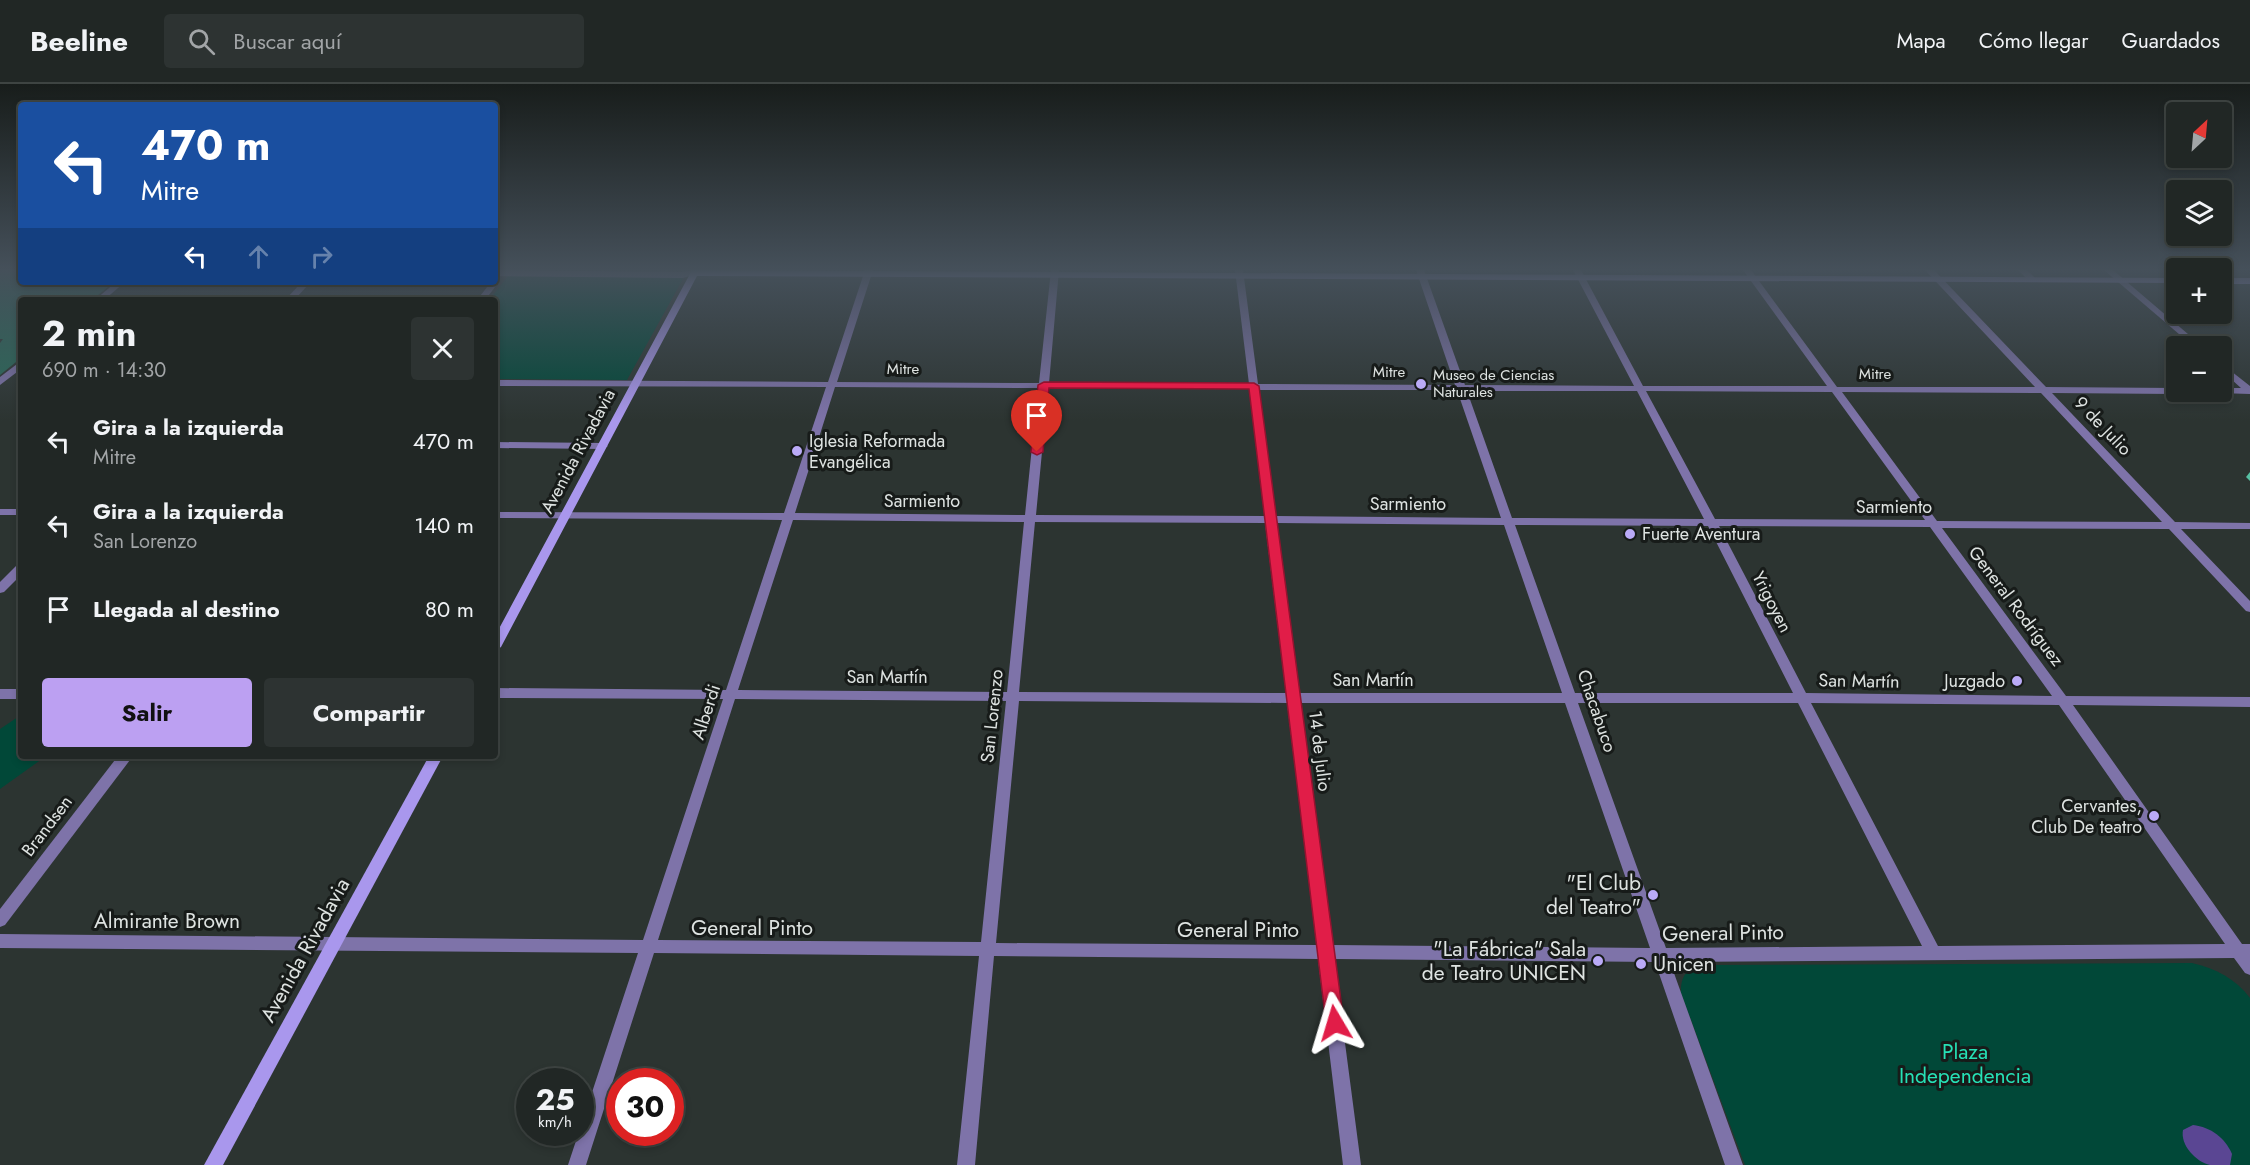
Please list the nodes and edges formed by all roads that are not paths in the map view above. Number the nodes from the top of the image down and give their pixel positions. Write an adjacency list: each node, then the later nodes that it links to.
1 (668, 320): 16 (main road, Avenida Rivadavia)
2 (852, 320): 17 (street, Alberdi)
3 (1050, 320): 18 (street, San Lorenzo)
4 (1246, 320): 19 (street, 14 de Julio)
5 (1438, 320): 20 (street, Chacabuco)
6 (1604, 320): 21 (street, Yrigoyen)
7 (1784, 320): 22 (street, General Rodríguez)
8 (1977, 320): 23 (street, 9 de Julio)
9 (2168, 320): 10 (street)
10 (2186, 336)
11 (18, 367): 14 (street)
12 (2232, 376): 26 (street)
13 (18, 380): 14 (street)
14 (1, 381)
15 (498, 383): 16 (street, Mitre)
16 (637, 383): 17 (street, Mitre); 28 (main road, Avenida Rivadavia)
17 (832, 384): 18 (street, Mitre); 33 (street, Alberdi)
18 (1044, 385): 19 (street, Mitre); 34 (street, San Lorenzo)
19 (1254, 386): 20 (street, Mitre); 35 (street, 14 de Julio)
20 (1461, 387): 21 (street, Mitre); 36 (street, Chacabuco)
21 (1640, 388): 22 (street, Mitre); 37 (street, Yrigoyen)
22 (1833, 389): 23 (street, Mitre); 38 (street, General Rodríguez)
23 (2043, 390): 24 (street, Mitre); 39 (street, 9 de Julio)
24 (2166, 391)
25 (2232, 391): 26 (street)
26 (2250, 391)
27 (498, 445): 28 (street)
28 (603, 446): 32 (main road, Avenida Rivadavia)
29 (0, 512): 30 (street)
30 (18, 513)
31 (498, 515): 32 (street, Sarmiento)
32 (566, 515): 33 (street, Sarmiento); 44 (main road, Avenida Rivadavia)
33 (789, 517): 34 (street, Sarmiento); 48 (street, Alberdi)
34 (1030, 518): 35 (street, Sarmiento); 49 (street, San Lorenzo)
35 (1271, 520): 36 (street, Sarmiento); 50 (street, 14 de Julio)
36 (1508, 521): 37 (street, Sarmiento); 52 (street, Chacabuco)
37 (1711, 522): 38 (street, Sarmiento); 51 (street, Yrigoyen)
38 (1931, 524): 39 (street, Sarmiento); 53 (street, General Rodríguez)
39 (2172, 525): 40 (street, Sarmiento); 43 (street, 9 de Julio)
40 (2250, 526)
41 (18, 571): 42 (street)
42 (0, 589)
43 (2250, 608)
44 (498, 641)
45 (498, 693): 48 (street, San Martín)
46 (0, 694): 47 (street)
47 (18, 694)
48 (732, 694): 49 (street, San Martín); 60 (street, Alberdi)
49 (1013, 696): 50 (street, San Martín); 62 (street, San Lorenzo)
50 (1294, 698): 52 (street, San Martín); 63 (street, 14 de Julio)
51 (1802, 698): 52 (street, San Martín); 53 (street, San Martín); 64 (street, Yrigoyen)
52 (1572, 699): 65 (street, Chacabuco)
53 (2063, 701): 54 (street, San Martín); 61 (street, General Rodríguez)
54 (2250, 702)
55 (124, 759): 57 (street, Brandsen)
56 (434, 759): 59 (main road, Avenida Rivadavia)
57 (0, 920)
58 (0, 941): 59 (street, Almirante Brown)
59 (333, 944): 60 (street, General Pinto); 67 (main road, Avenida Rivadavia)
60 (649, 948): 62 (street, General Pinto); 68 (street, Alberdi)
61 (2244, 950): 64 (street, General Pinto); 66 (street, General Rodríguez)
62 (987, 951): 63 (street, General Pinto); 69 (street, San Lorenzo)
63 (1326, 951): 65 (street, General Pinto); 70 (street, 14 de Julio)
64 (1933, 951): 65 (street, General Pinto)
65 (1661, 956): 71 (street, Chacabuco)
66 (2250, 968)
67 (213, 1165)
68 (577, 1165)
69 (966, 1165)
70 (1352, 1165)
71 (1734, 1165)

